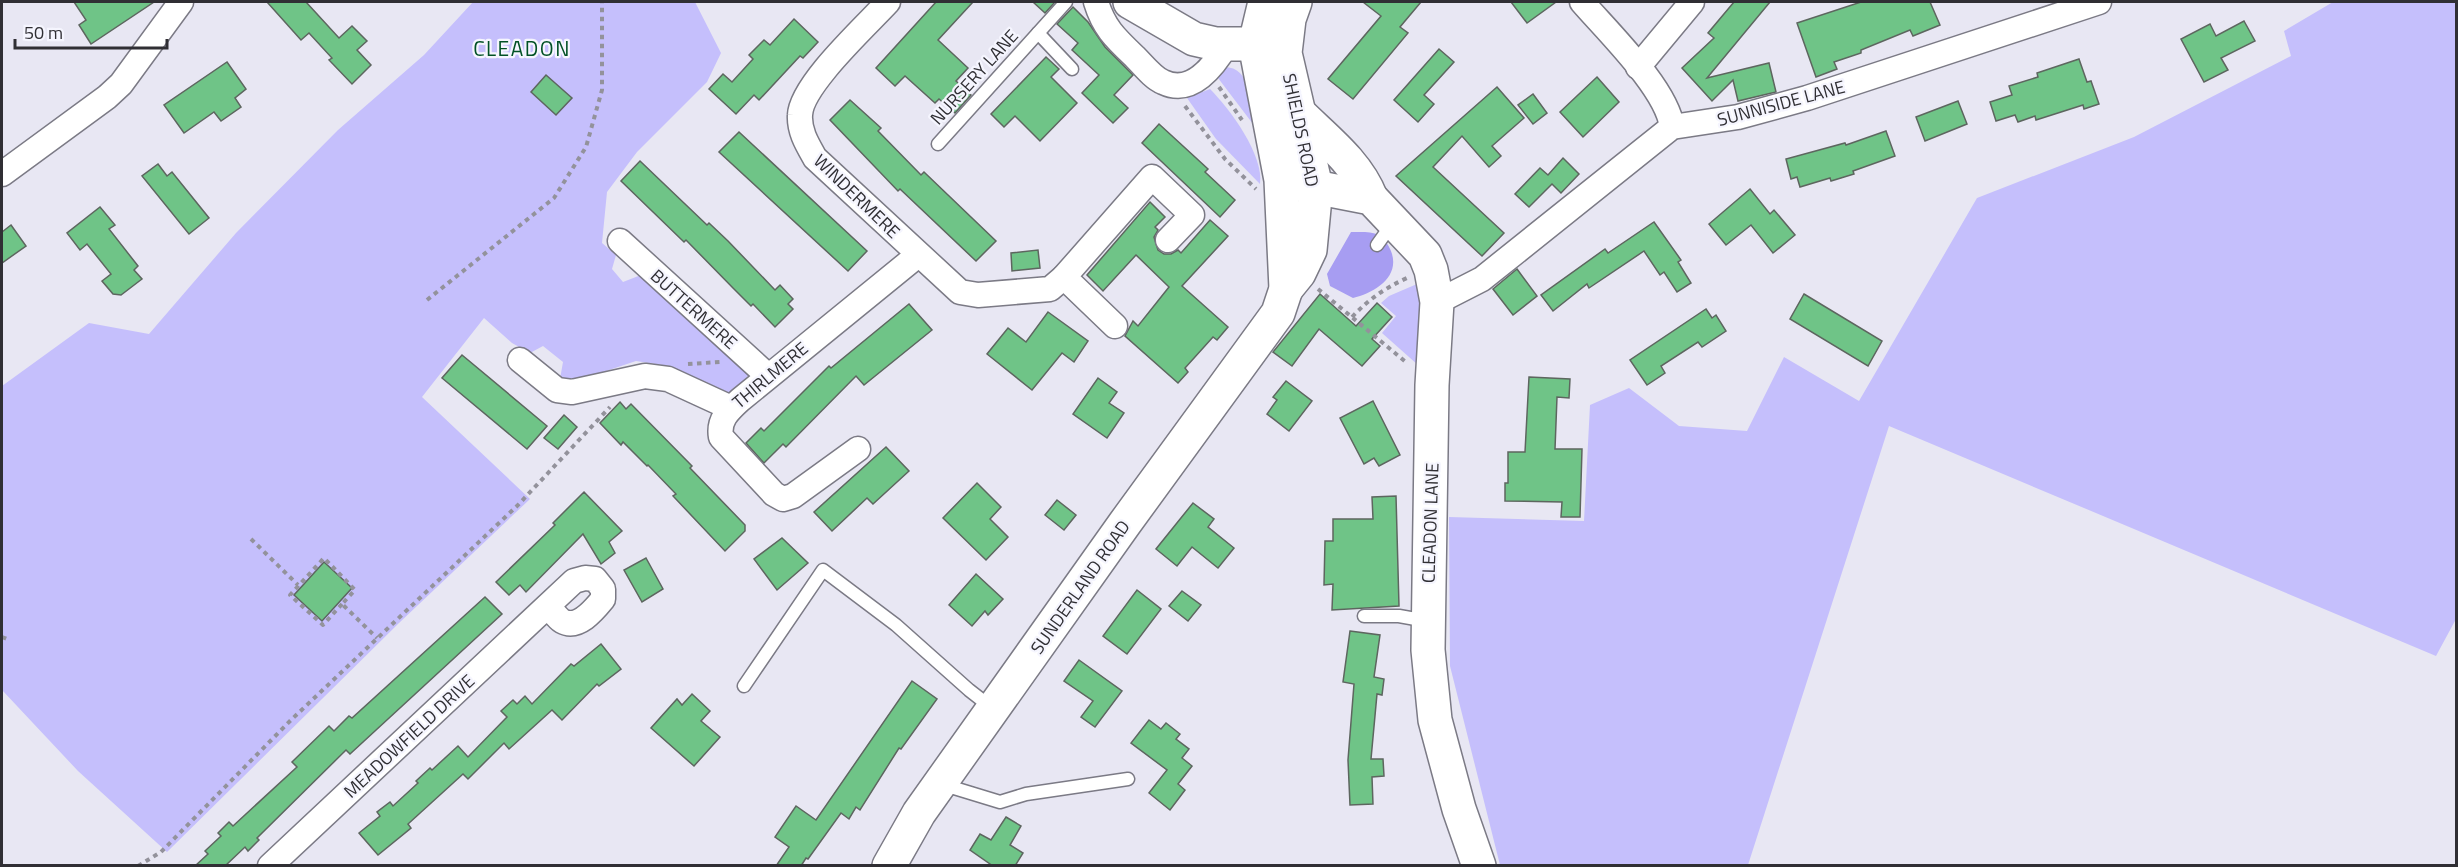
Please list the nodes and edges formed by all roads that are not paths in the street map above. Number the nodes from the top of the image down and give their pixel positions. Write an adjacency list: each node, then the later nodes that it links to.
1 (888, 2): 24 (street, WINDERMERE)
2 (1066, 2): 11 (lane, NURSERY LANE)
3 (1096, 2): 12 (street)
4 (1130, 2): 12 (main road)
5 (1265, 2): 12 (main road, SHIELDS ROAD)
6 (1295, 2): 12 (main road, SHIELDS ROAD)
7 (1582, 2): 13 (street)
8 (1692, 2): 13 (street)
9 (2099, 2): 16 (street, SUNNISIDE LANE)
10 (173, 5): 18 (street)
11 (1038, 33): 14 (lane, NURSERY LANE); 17 (lane, NURSERY LANE)
12 (1256, 47): 15 (main road, SHIELDS ROAD); 19 (main road, SHIELDS ROAD)
13 (1638, 67): 16 (street)
14 (1072, 69)
15 (1298, 111): 20 (main road, SHIELDS ROAD); 21 (main road, CLEADON LANE)
16 (1672, 127): 27 (street)
17 (938, 144)
18 (2, 174)
19 (1281, 180): 20 (main road); 26 (main road, SHIELDS ROAD)
20 (1316, 188): 21 (main road); 26 (main road, SHIELDS ROAD)
21 (1371, 198): 27 (main road, CLEADON LANE)
22 (1168, 240): 25 (street)
23 (625, 254): 30 (street, BUTTERMERE)
24 (918, 255): 25 (street, WINDERMERE); 30 (street, THIRLMERE)
25 (1064, 277): 28 (street)
26 (1288, 292): 37 (main road, SUNDERLAND ROAD)
27 (1437, 302): 35 (main road, CLEADON LANE)
28 (1115, 326)
29 (533, 364): 31 (street)
30 (761, 370): 31 (street, THIRLMERE)
31 (731, 408): 32 (street, THIRLMERE)
32 (858, 449)
33 (548, 606): 40 (street, MEADOWFIELD DRIVE)
34 (1364, 615): 35 (lane)
35 (1427, 621): 42 (main road, CLEADON LANE)
36 (744, 686): 37 (lane)
37 (993, 709): 39 (main road, SUNDERLAND ROAD)
38 (1128, 780): 39 (lane)
39 (940, 784): 41 (main road, SUNDERLAND ROAD)
40 (270, 866)
41 (889, 866)
42 (1479, 866)

